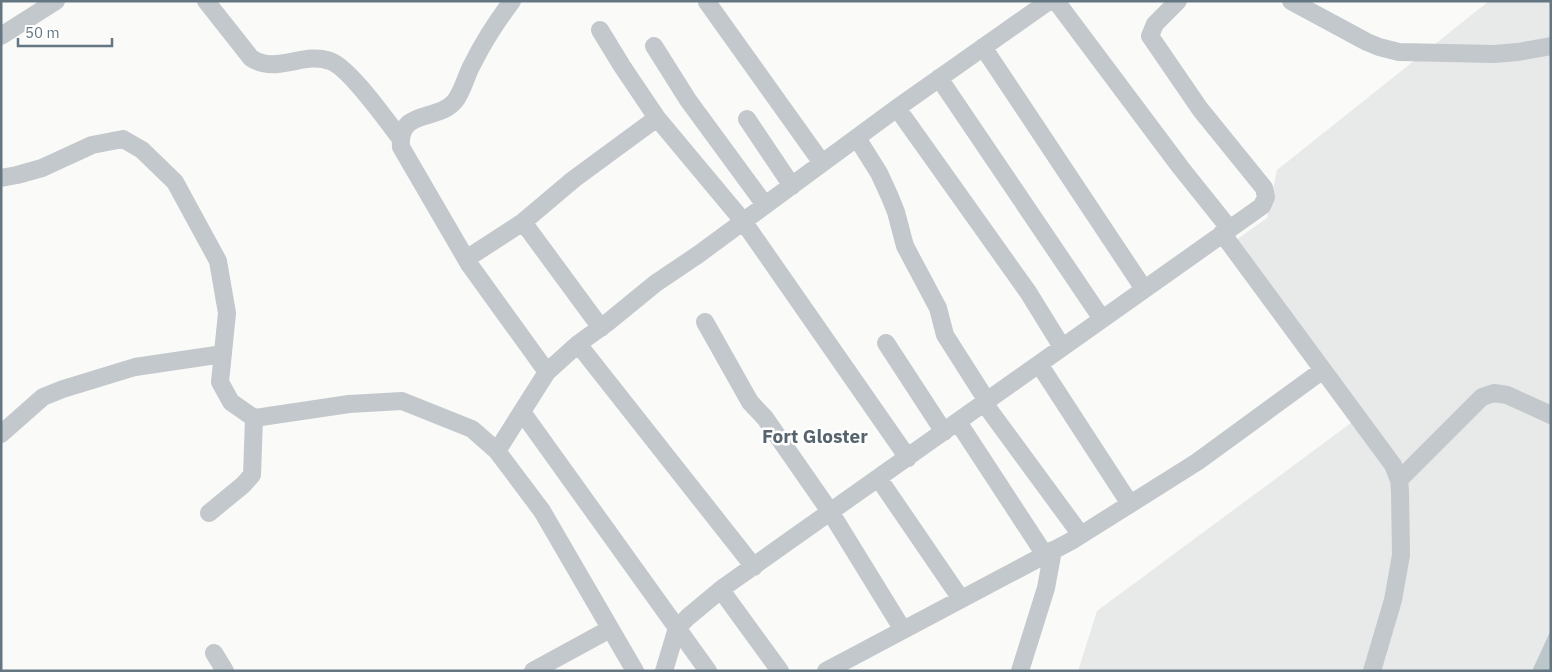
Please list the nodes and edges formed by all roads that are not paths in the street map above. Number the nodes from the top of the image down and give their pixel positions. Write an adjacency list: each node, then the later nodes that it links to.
1 (56, 1): 10 (street)
2 (206, 1): 18 (street)
3 (512, 1): 18 (street)
4 (1049, 1): 13 (street)
5 (1056, 1): 26 (street)
6 (1178, 1): 26 (street)
7 (1290, 1): 12 (street)
8 (707, 2): 20 (street)
9 (600, 30): 16 (street)
10 (1, 36)
11 (654, 46): 23 (street)
12 (1551, 46)
13 (983, 47): 14 (street); 28 (street)
14 (939, 78): 15 (street); 29 (street)
15 (897, 108): 19 (street); 34 (street)
16 (657, 118): 24 (street); 25 (street)
17 (747, 119): 22 (street)
18 (400, 138): 27 (street)
19 (856, 138): 20 (street); 39 (street)
20 (822, 163): 22 (street)
21 (3, 174): 35 (street)
22 (792, 186): 23 (street)
23 (765, 206): 24 (street)
24 (744, 221): 31 (street); 46 (street)
25 (523, 222): 27 (street); 31 (street)
26 (1226, 231): 28 (street); 37 (street)
27 (466, 259): 38 (street)
28 (1144, 289): 29 (street)
29 (1102, 319): 34 (street)
30 (705, 322): 51 (street)
31 (601, 328): 33 (street)
32 (886, 342): 43 (street)
33 (578, 344): 38 (street); 54 (street)
34 (1062, 347): 36 (street)
35 (223, 354): 42 (street); 44 (street)
36 (1039, 364): 39 (street); 49 (street)
37 (1323, 370): 48 (street); 49 (street)
38 (547, 372): 40 (street)
39 (986, 402): 43 (street); 52 (street)
40 (522, 412): 45 (street); 57 (street)
41 (1551, 415): 48 (street)
42 (254, 418): 45 (street); 50 (street)
43 (951, 427): 46 (street); 53 (street)
44 (1, 434)
45 (497, 451): 58 (street)
46 (908, 458): 47 (street)
47 (879, 479): 51 (street); 56 (street)
48 (1399, 480): 69 (street)
49 (1130, 504): 52 (street)
50 (209, 513)
51 (831, 513): 54 (street); 59 (street)
52 (1081, 535): 53 (street)
53 (1049, 553): 56 (street); 68 (street)
54 (754, 567): 55 (street)
55 (721, 590): 57 (street); 66 (street)
56 (961, 600): 59 (street)
57 (677, 628): 64 (street); 65 (street)
58 (610, 629): 62 (street); 63 (street)
59 (903, 630): 67 (street)
60 (214, 653): 61 (street)
61 (225, 671)
62 (533, 671)
63 (635, 671)
64 (664, 671)
65 (708, 671)
66 (780, 671)
67 (826, 671)
68 (1020, 671)
69 (1372, 671)

